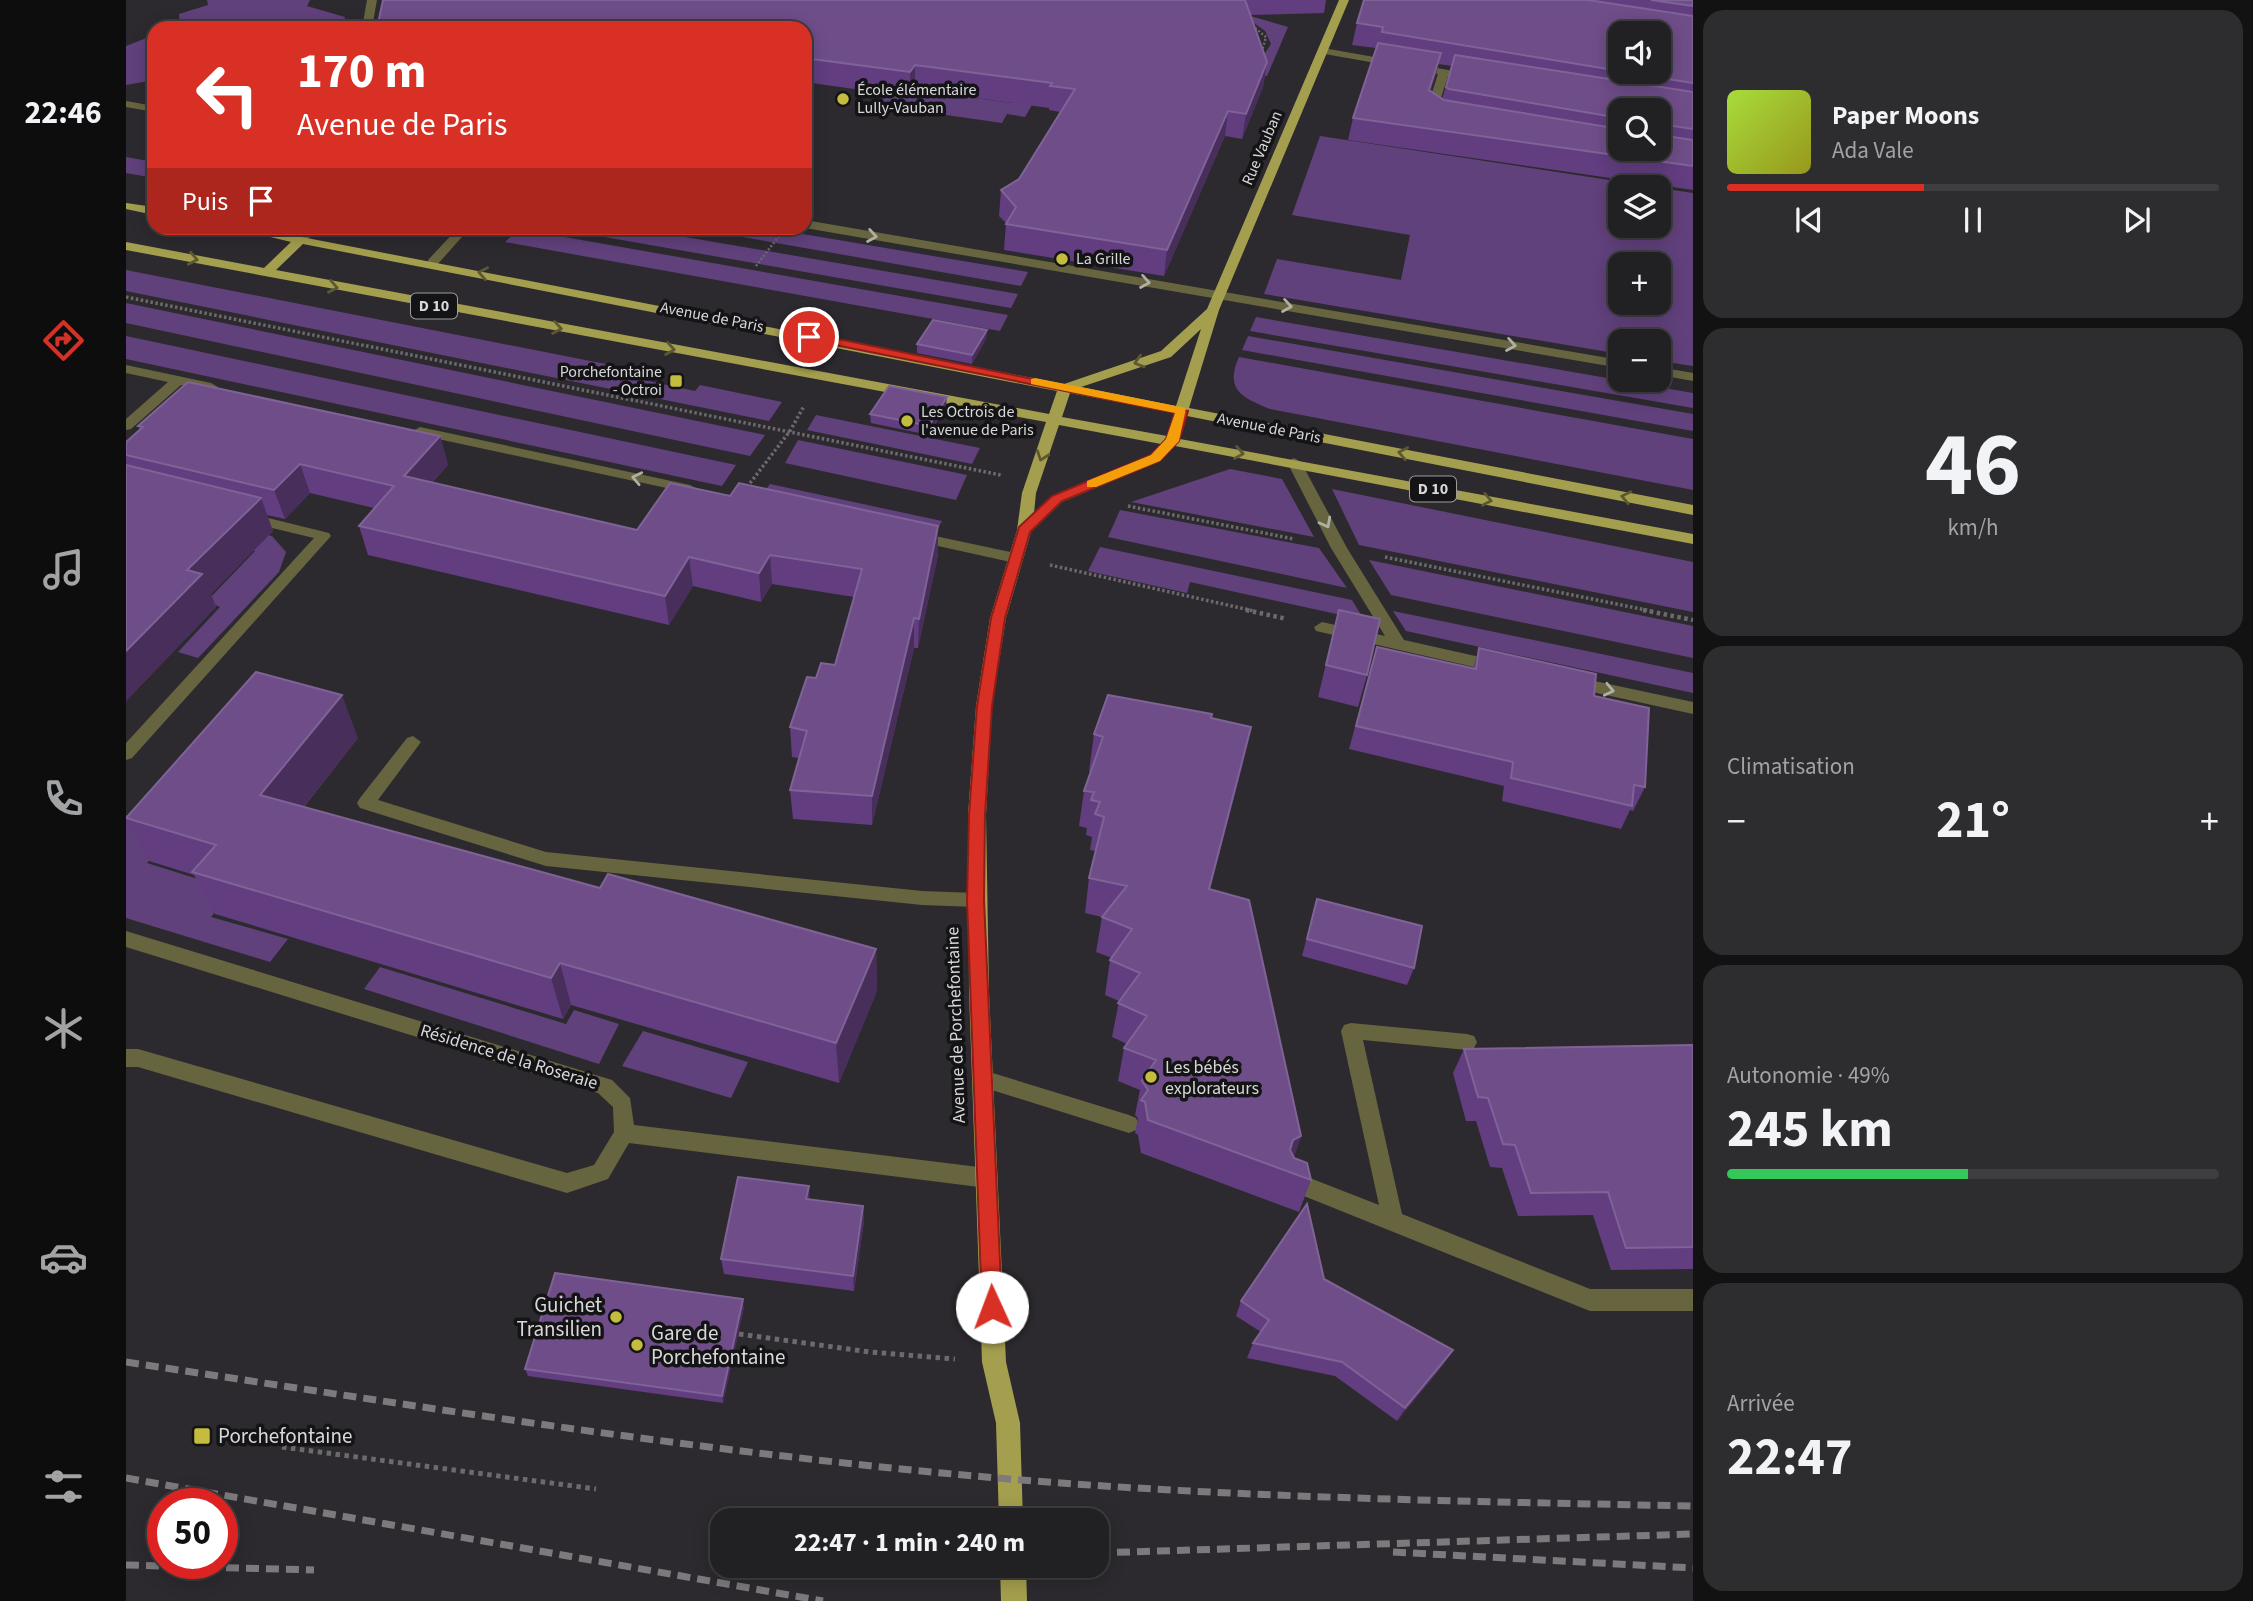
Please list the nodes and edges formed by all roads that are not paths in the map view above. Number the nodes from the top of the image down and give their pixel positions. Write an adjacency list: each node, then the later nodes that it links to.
1 (372, 0): 3 (street)
2 (1344, 0): 4 (main road, Rue Vauban)
3 (368, 21)
4 (1322, 51): 5 (street); 20 (main road, Rue Vauban)
5 (1444, 72): 6 (street); 9 (street)
6 (1489, 79)
7 (126, 104): 8 (street)
8 (147, 108)
9 (1450, 122)
10 (126, 206): 11 (main road)
11 (147, 210)
12 (812, 225): 20 (street, one-way to 20)
13 (278, 235): 16 (main road, Avenue de Paris / D 10)
14 (305, 235): 16 (street)
15 (458, 235): 18 (street)
16 (301, 239): 18 (main road, Avenue de Paris / D 10); 19 (main road)
17 (126, 246): 19 (main road, Avenue de Paris / D 10, one-way to 19)
18 (432, 263): 27 (main road, Avenue de Paris / D 10, one-way to 18)
19 (266, 274): 30 (main road, Avenue de Paris / D 10, one-way to 30)
20 (1220, 295): 21 (main road, Rue Vauban); 22 (street, one-way to 22)
21 (1213, 310): 27 (main road, Rue Vauban, one-way to 27); 29 (main road, Rue Vauban)
22 (1608, 362)
23 (126, 369): 26 (street)
24 (1671, 373): 25 (street)
25 (1693, 377)
26 (178, 380): 28 (street); 31 (street)
27 (1065, 388): 29 (main road, Avenue de Paris / D 10); 30 (main road, Avenue de Porchefontaine)
28 (232, 391)
29 (1182, 411): 33 (main road, Rue Vauban); 36 (main road, Avenue de Paris / D 10, one-way to 29)
30 (1056, 419): 33 (main road, Avenue de Paris / D 10); 38 (main road, Avenue de Porchefontaine, one-way to 38)
31 (126, 426)
32 (410, 429): 35 (street, one-way to 32)
33 (1172, 441): 34 (main road, Avenue de Paris / D 10, one-way to 34); 38 (main road)
34 (1294, 463): 40 (main road, Avenue de Paris / D 10, one-way to 40); 43 (street, Avenue de Paris, one-way to 43)
35 (739, 499)
36 (1693, 510)
37 (231, 514): 48 (street)
38 (1024, 530): 41 (main road, Avenue de Porchefontaine)
39 (897, 533): 41 (street)
40 (1693, 539)
41 (1016, 558): 49 (main road, Avenue de Porchefontaine)
42 (1322, 627): 43 (street)
43 (1399, 645): 44 (street)
44 (1519, 671)
45 (1559, 679): 46 (street, one-way to 46)
46 (1693, 708)
47 (413, 742): 49 (street)
48 (126, 754)
49 (976, 900): 53 (main road, Avenue de Porchefontaine)
50 (126, 939): 55 (street, Résidence de la Roseraie)
51 (1466, 1042): 58 (street)
52 (126, 1058): 55 (street)
53 (983, 1079): 54 (street); 56 (main road, Avenue de Porchefontaine)
54 (1129, 1124)
55 (624, 1133): 56 (street)
56 (987, 1178): 60 (main road, Avenue de Porchefontaine)
57 (1292, 1181): 58 (street)
58 (1393, 1220): 59 (street)
59 (1693, 1300)
60 (1011, 1508)
61 (1013, 1578): 62 (main road)
62 (1014, 1601)

